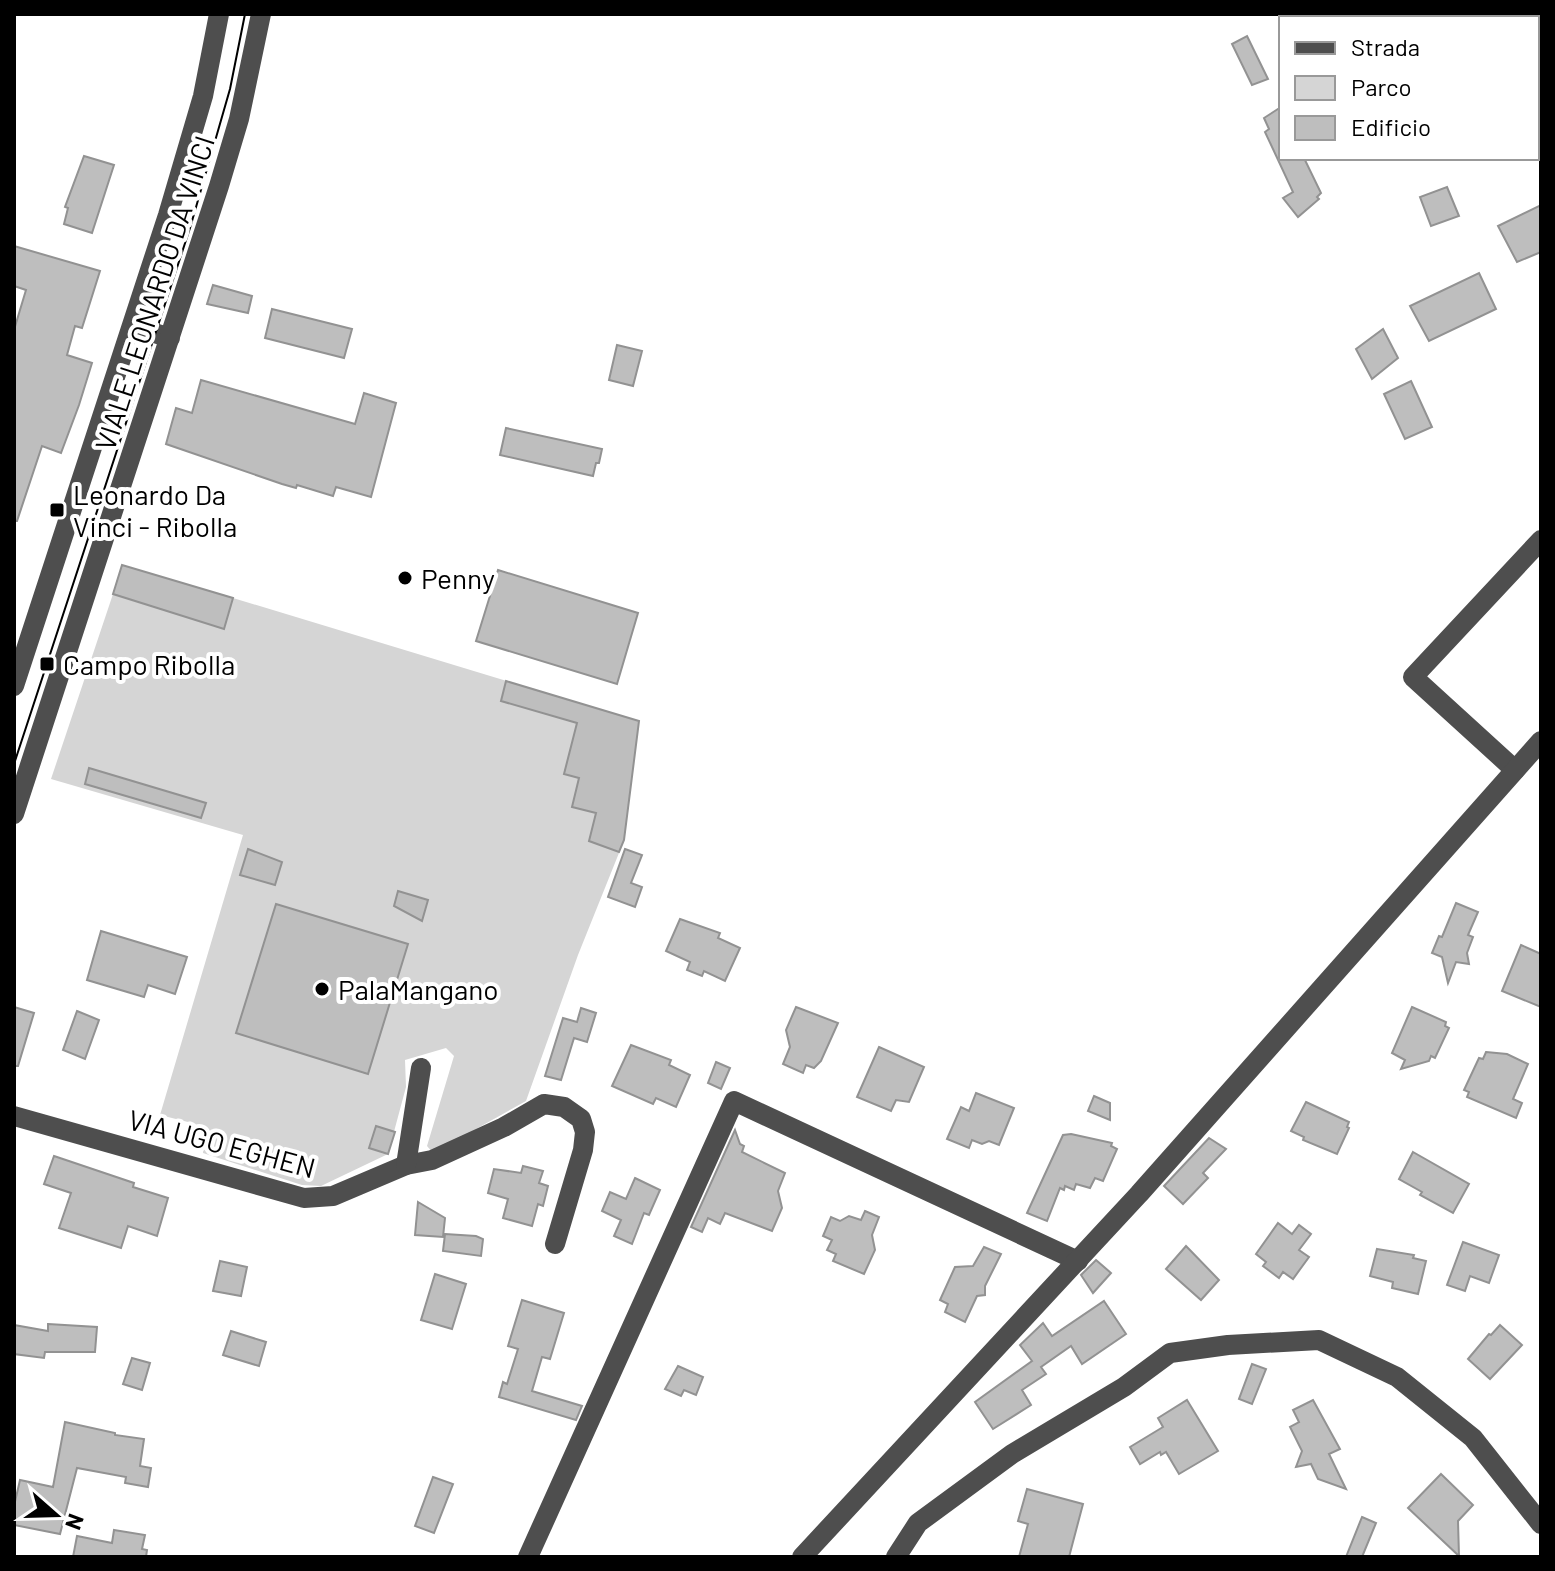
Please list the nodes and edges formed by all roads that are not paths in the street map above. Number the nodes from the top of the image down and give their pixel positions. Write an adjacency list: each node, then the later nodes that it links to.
1 (219, 14): 3 (street, VIALE LEONARDO DA VINCI)
2 (261, 14): 4 (street, VIALE LEONARDO DA VINCI)
3 (133, 326): 4 (street); 6 (street, VIALE LEONARDO DA VINCI)
4 (170, 338): 9 (street, VIALE LEONARDO DA VINCI)
5 (1541, 540): 8 (street)
6 (14, 686)
7 (1541, 741): 8 (street)
8 (1515, 770): 15 (street)
9 (14, 814)
10 (421, 1068): 13 (street)
11 (23, 1119): 12 (street, VIA UGO EGHEN); 13 (street, VIA UGO EGHEN)
12 (14, 1136)
13 (406, 1165): 14 (street, VIA UGO EGHEN)
14 (555, 1244)
15 (1078, 1261): 17 (street); 18 (street)
16 (1541, 1524): 19 (street)
17 (528, 1557)
18 (802, 1557)
19 (896, 1557)

